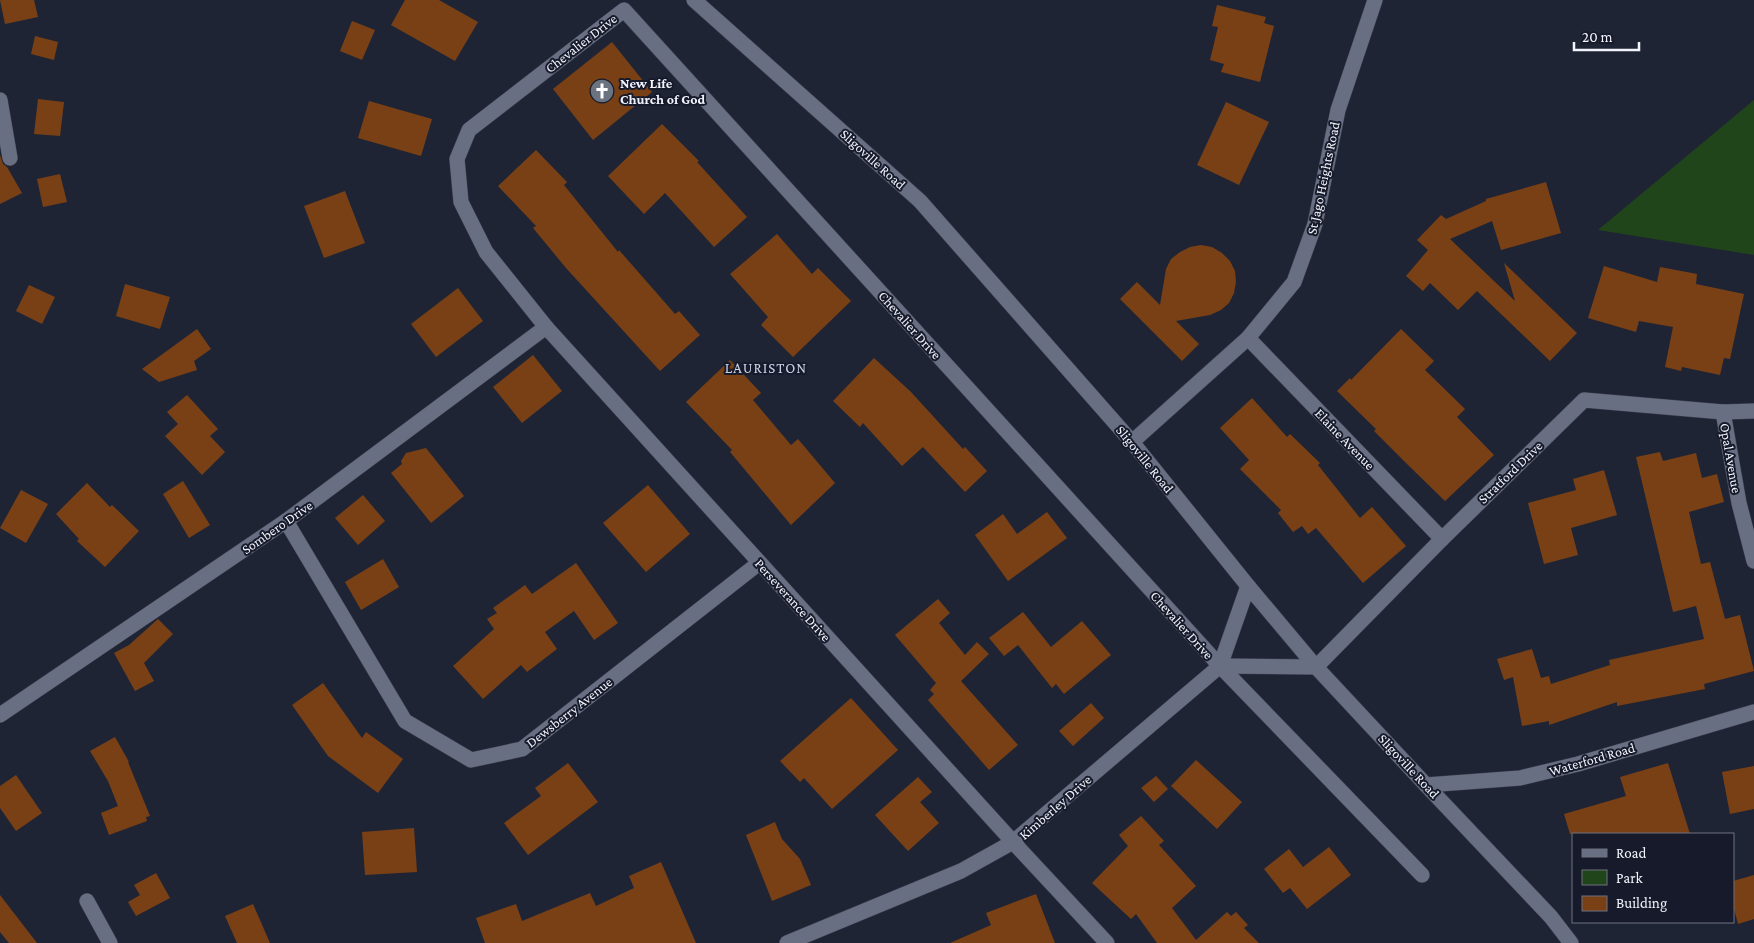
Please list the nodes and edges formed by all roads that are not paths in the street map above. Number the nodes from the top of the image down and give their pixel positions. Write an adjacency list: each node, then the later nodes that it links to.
1 (694, 0): 10 (street, Sligoville Road)
2 (1375, 0): 7 (street, St Jago Heights Road)
3 (0, 100): 4 (street)
4 (10, 158)
5 (486, 252): 6 (street, Perseverance Drive); 16 (street, Chevalier Drive)
6 (546, 327): 11 (street, Sombero Drive); 14 (street, Perseverance Drive)
7 (1248, 338): 10 (street, St Jago Heights Road); 12 (street, Elaine Avenue)
8 (1754, 411): 9 (street, Stratford Drive)
9 (1723, 412): 12 (street, Stratford Drive); 13 (street, Opal Avenue)
10 (1132, 442): 15 (street, Sligoville Road)
11 (286, 521): 14 (street, Dewsberry Avenue); 19 (street, Sombero Drive)
12 (1442, 539): 17 (street, Stratford Drive)
13 (1754, 561)
14 (759, 563): 21 (street, Perseverance Drive)
15 (1248, 586): 16 (street); 17 (street, Sligoville Road)
16 (1220, 666): 17 (street); 21 (street, Kimberley Drive); 22 (street, Chevalier Drive)
17 (1316, 667): 20 (street, Sligoville Road)
18 (1754, 712): 20 (street, Waterford Road)
19 (0, 715)
20 (1426, 785): 27 (street, Sligoville Road)
21 (1013, 842): 25 (street, Kimberley Drive); 26 (street, Perseverance Drive)
22 (1422, 875)
23 (87, 901): 24 (street)
24 (110, 943)
25 (787, 943)
26 (1107, 943)
27 (1571, 943)

